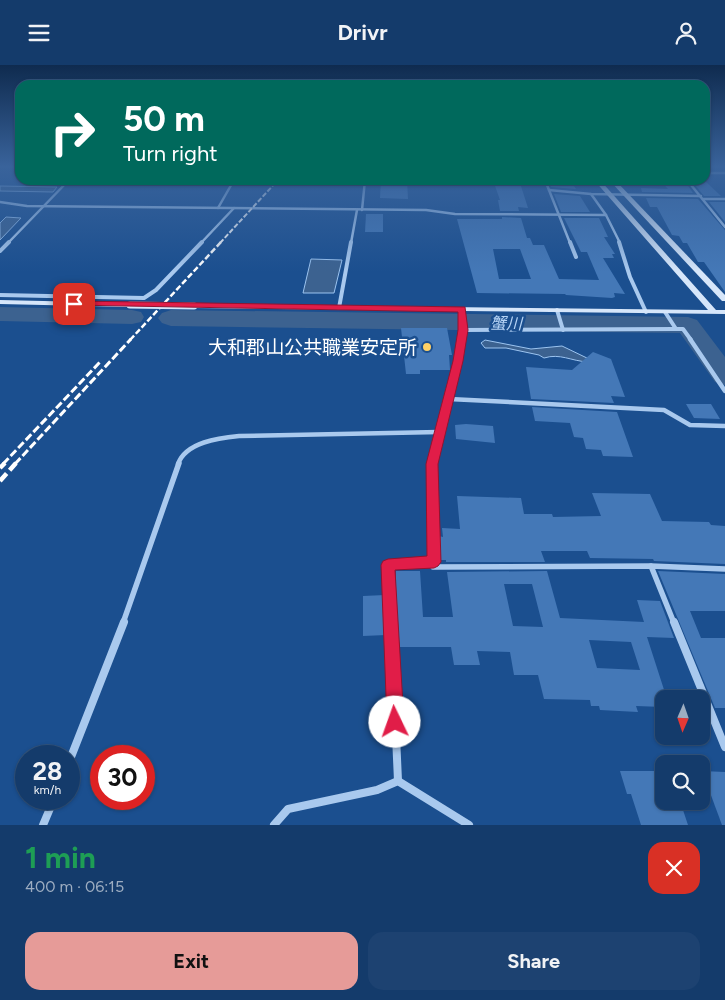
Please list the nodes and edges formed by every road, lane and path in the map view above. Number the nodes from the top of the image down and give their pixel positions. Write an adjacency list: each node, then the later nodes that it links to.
1 (47, 201): 10 (street)
2 (222, 201): 11 (street)
3 (361, 201): 13 (street)
4 (553, 201): 14 (street)
5 (596, 201): 15 (street)
6 (616, 201): 27 (street)
7 (632, 201): 20 (street)
8 (705, 201): 16 (street)
9 (0, 202): 10 (street)
10 (42, 206): 11 (street); 17 (street)
11 (218, 208): 12 (street)
12 (234, 209): 13 (street); 19 (street)
13 (359, 210): 14 (street); 22 (street)
14 (558, 214): 15 (street); 18 (street)
15 (606, 215): 25 (street)
16 (725, 227)
17 (0, 251)
18 (576, 257)
19 (0, 295)
20 (725, 299)
21 (0, 303): 22 (street, bridge)
22 (339, 308): 23 (street)
23 (462, 309): 24 (street); 31 (street)
24 (557, 310): 25 (street); 29 (street)
25 (646, 311): 26 (street)
26 (665, 312): 27 (street); 30 (street)
27 (714, 312): 28 (street)
28 (725, 312)
29 (563, 329): 30 (street); 31 (street)
30 (676, 329): 32 (street)
31 (463, 330): 33 (street)
32 (725, 391)
33 (449, 399): 34 (street); 35 (street)
34 (725, 425)
35 (439, 432): 36 (street); 39 (street)
36 (434, 562): 37 (street); 41 (street)
37 (650, 566): 38 (street); 40 (street)
38 (725, 569)
39 (76, 745)
40 (725, 747)
41 (398, 781): 44 (street); 45 (street)
42 (50, 810): 43 (street)
43 (44, 825)
44 (274, 825)
45 (470, 825)

